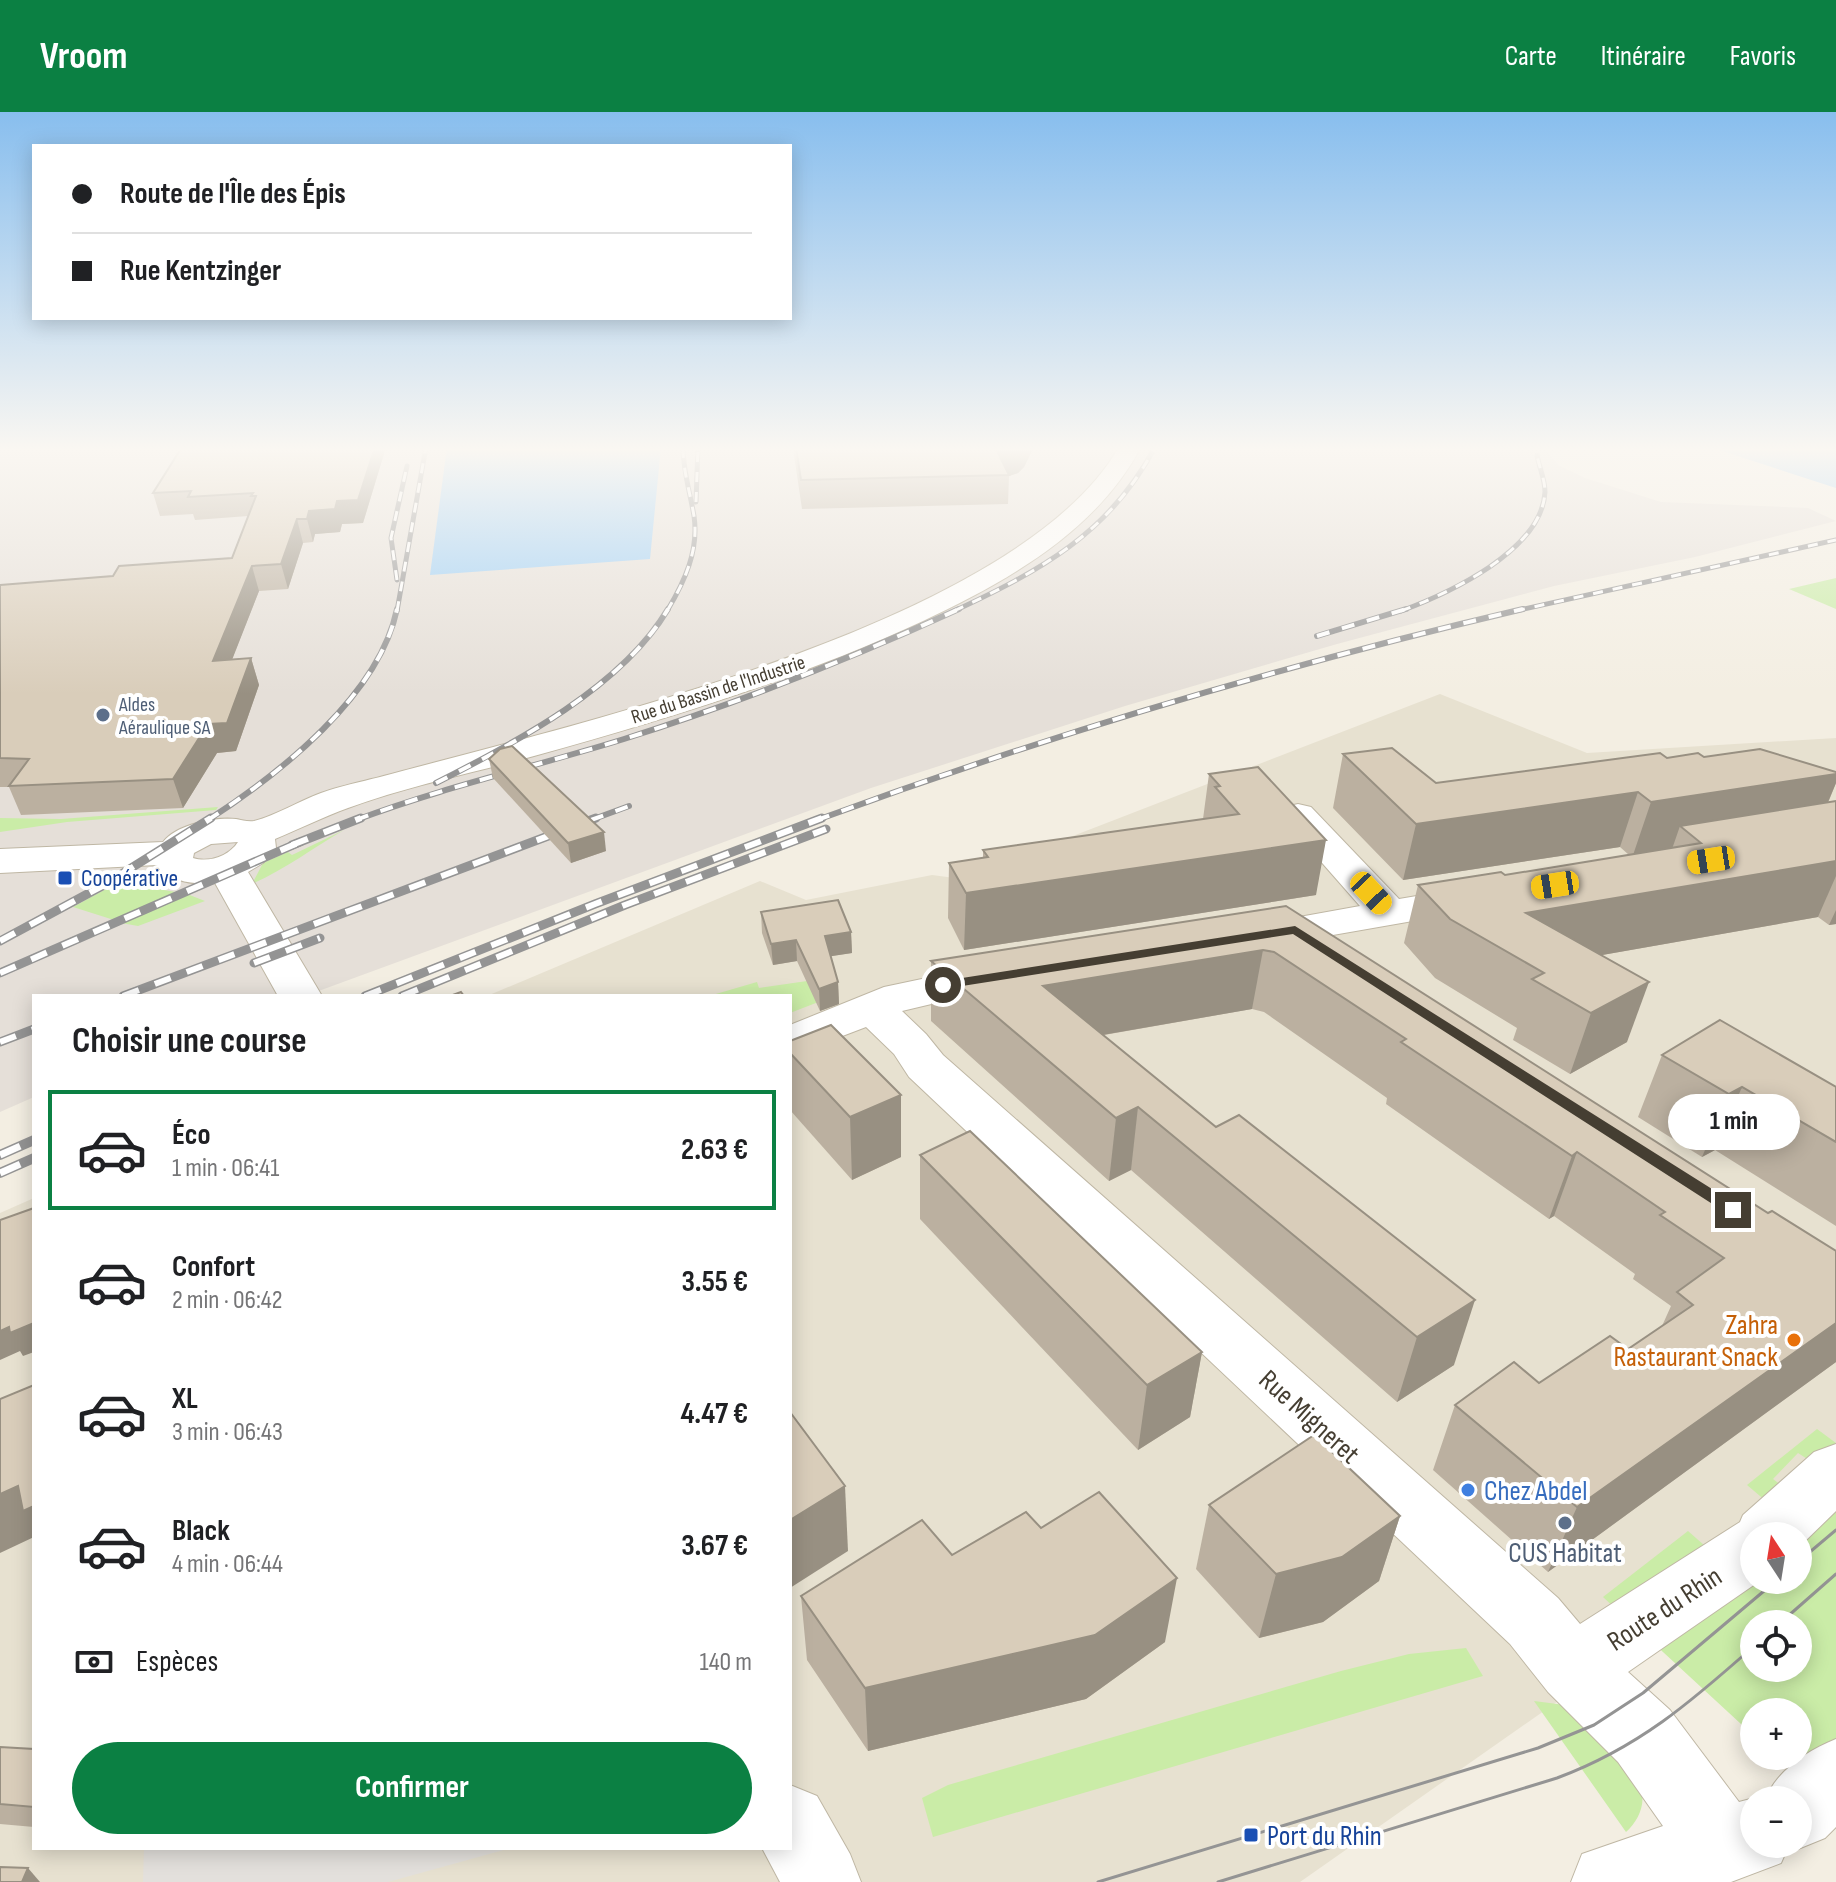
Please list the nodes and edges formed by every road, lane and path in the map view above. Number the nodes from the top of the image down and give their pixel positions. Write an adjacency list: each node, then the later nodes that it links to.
1 (1056, 530): 3 (street, Rue du Bassin de l'Industrie)
2 (1298, 815): 6 (street)
3 (239, 851): 4 (street, Rue du Bassin de l'Industrie); 11 (street)
4 (0, 861)
5 (1509, 893): 6 (street)
6 (1389, 913): 7 (street)
7 (1295, 930): 8 (street); 9 (street)
8 (1220, 942)
9 (1349, 964)
10 (1022, 973): 12 (street)
11 (299, 994)
12 (873, 1009): 13 (street); 17 (street, Rue Migneret)
13 (792, 1041)
14 (1836, 1471): 15 (street)
15 (1781, 1522)
16 (1740, 1557): 17 (street, Route du Rhin)
17 (1573, 1668): 21 (street, Rue Migneret)
18 (1836, 1776): 19 (street)
19 (1812, 1798)
20 (792, 1827): 22 (street)
21 (1739, 1841): 23 (street)
22 (822, 1882)
23 (1610, 1882)

